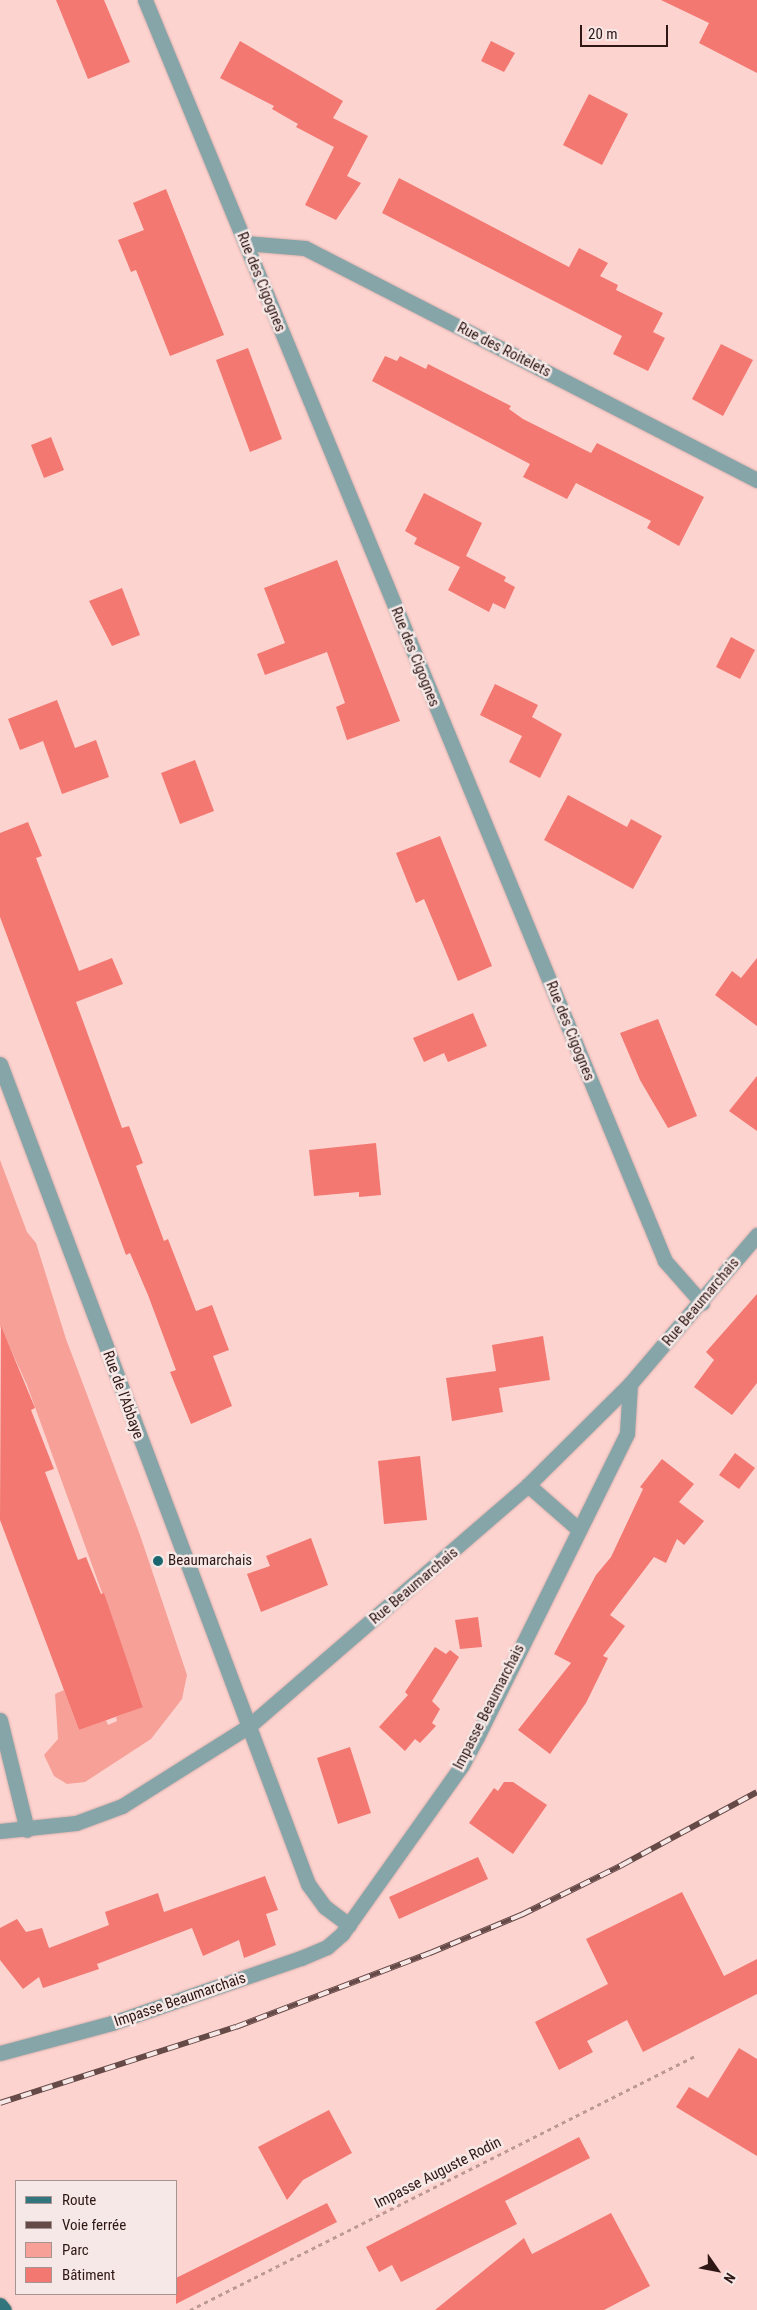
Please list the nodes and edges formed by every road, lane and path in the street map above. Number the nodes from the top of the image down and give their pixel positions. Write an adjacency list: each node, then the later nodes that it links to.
1 (145, 0): 2 (street, Rue des Cigognes)
2 (244, 243): 3 (street, Rue des Roitelets); 6 (street, Rue des Cigognes)
3 (757, 480)
4 (0, 1064): 11 (street, Rue de l'Abbaye)
5 (757, 1235): 6 (street, Rue Beaumarchais)
6 (702, 1303): 7 (street, Rue Beaumarchais)
7 (630, 1384): 8 (street, Rue Beaumarchais); 9 (street, Impasse Beaumarchais)
8 (528, 1485): 9 (street); 11 (street, Rue Beaumarchais)
9 (578, 1528): 15 (street, Impasse Beaumarchais)
10 (0, 1720): 12 (street)
11 (249, 1726): 13 (street, Rue Beaumarchais); 15 (street)
12 (2, 1739): 13 (street)
13 (27, 1830): 14 (street, Rue Beaumarchais)
14 (1, 1834)
15 (348, 1925): 16 (street, Impasse Beaumarchais)
16 (0, 2053)
17 (695, 2056): 20 (path, Impasse Auguste Rodin)
18 (0, 2305): 19 (main road)
19 (4, 2310)
20 (190, 2310)

